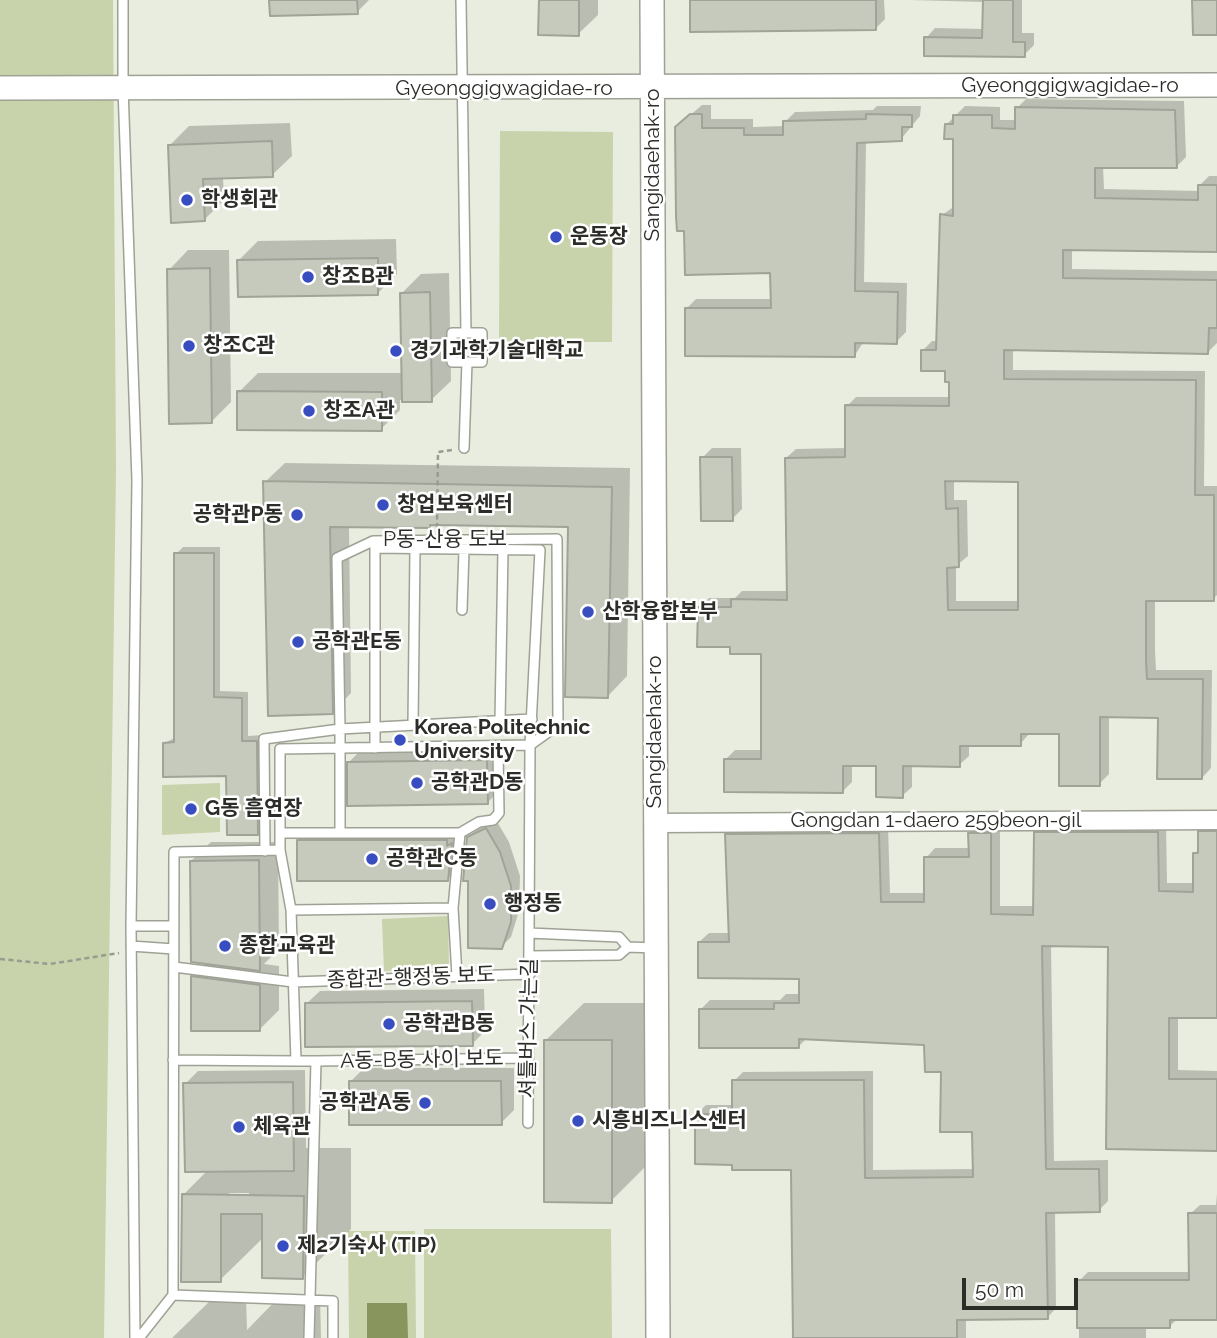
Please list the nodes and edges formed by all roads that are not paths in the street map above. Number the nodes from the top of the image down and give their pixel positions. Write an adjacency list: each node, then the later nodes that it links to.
1 (123, 0): 6 (lane)
2 (461, 0): 7 (lane)
3 (652, 0): 8 (street, Sangidaehak-ro)
4 (1217, 85): 8 (street, Gyeonggigwagidae-ro)
5 (0, 88): 6 (street, Gyeonggigwagidae-ro)
6 (123, 88): 7 (street, Gyeonggigwagidae-ro); 34 (lane)
7 (463, 89): 8 (street, Gyeonggigwagidae-ro); 9 (lane)
8 (652, 89): 26 (street, Sangidaehak-ro)
9 (466, 332): 10 (lane); 10 (lane)
10 (467, 362): 11 (lane)
11 (464, 448)
12 (415, 549): 13 (lane); 18 (lane); 19 (lane)
13 (464, 550): 14 (lane); 15 (lane)
14 (503, 550): 16 (lane, 셔틀버스 가는길); 17 (lane)
15 (462, 610)
16 (532, 719): 17 (lane); 21 (lane, 셔틀버스 가는길)
17 (500, 721): 18 (lane)
18 (412, 724): 19 (lane)
19 (375, 725): 20 (lane); 23 (lane)
20 (340, 729): 21 (lane, P동-산융 도보); 24 (lane); 31 (lane)
21 (530, 745): 22 (lane); 36 (lane, 셔틀버스 가는길)
22 (498, 747): 23 (lane); 29 (lane)
23 (375, 748): 24 (lane)
24 (340, 749): 27 (lane); 28 (lane)
25 (1217, 820): 26 (street, Gongdan 1-daero 259beon-gil)
26 (656, 823): 40 (street, Sangidaehak-ro)
27 (340, 832): 28 (lane); 29 (lane)
28 (281, 833): 30 (lane)
29 (460, 833): 32 (lane)
30 (280, 850): 31 (lane); 33 (lane)
31 (265, 851): 35 (lane)
32 (453, 908): 33 (lane); 44 (lane)
33 (291, 910): 45 (lane)
34 (131, 926): 35 (lane); 37 (lane)
35 (174, 926): 39 (lane)
36 (529, 933): 38 (lane); 41 (lane, 셔틀버스 가는길)
37 (131, 946): 39 (lane); 53 (lane)
38 (628, 947): 40 (lane); 41 (lane)
39 (174, 948): 42 (lane)
40 (656, 948): 56 (street, Sangidaehak-ro)
41 (530, 956): 43 (lane, 셔틀버스 가는길)
42 (174, 967): 45 (lane, 종합관-행정동 보도); 47 (lane)
43 (530, 974): 44 (lane, 종합관-행정동 보도); 46 (lane, 셔틀버스 가는길)
44 (457, 976): 45 (lane, 종합관-행정동 보도)
45 (293, 982): 48 (lane)
46 (528, 1058): 49 (lane, A동-B동 사이 보도); 50 (lane, 셔틀버스 가는길)
47 (173, 1060): 48 (lane, A동-B동 사이 보도); 51 (lane)
48 (296, 1061): 49 (lane, A동-B동 사이 보도)
49 (316, 1061): 52 (lane)
50 (528, 1124)
51 (173, 1295): 52 (lane); 53 (lane)
52 (309, 1300): 54 (lane); 55 (lane)
53 (137, 1338)
54 (309, 1338)
55 (333, 1338)
56 (658, 1338)

